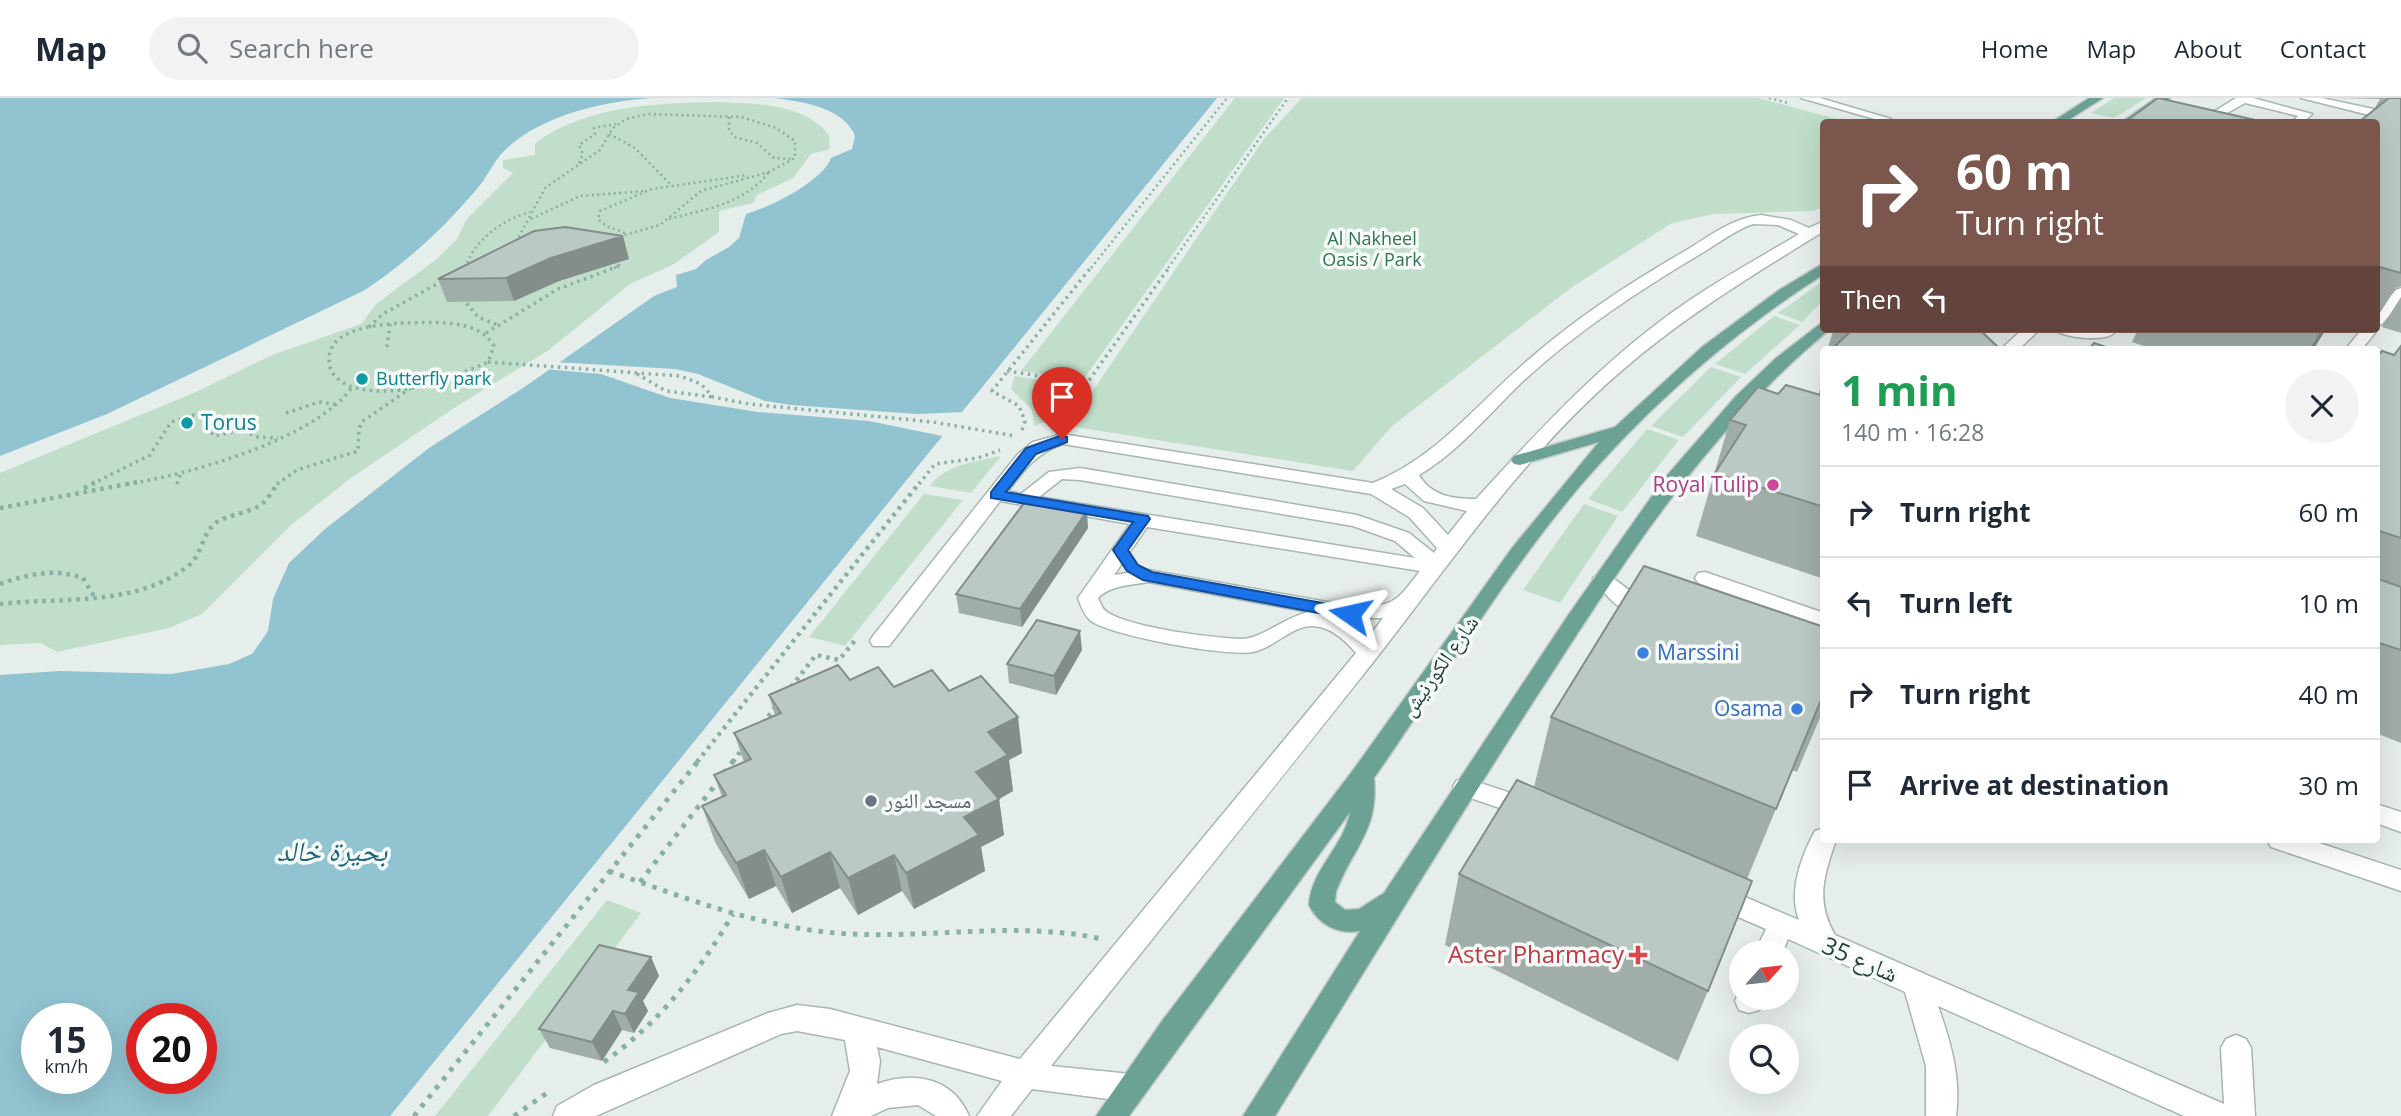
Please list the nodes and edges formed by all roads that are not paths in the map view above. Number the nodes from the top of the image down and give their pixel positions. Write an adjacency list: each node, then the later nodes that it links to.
1 (1807, 98): 10 (street)
2 (2097, 98): 12 (main road)
3 (2212, 98): 8 (street)
4 (2307, 98): 9 (street)
5 (2381, 98): 9 (street)
6 (1869, 99): 11 (street)
7 (2160, 101): 13 (main road); 14 (street)
8 (2233, 103): 15 (street); 16 (street)
9 (2365, 111): 17 (street); 18 (street)
10 (1882, 119)
11 (1886, 119)
12 (2063, 119)
13 (2133, 119)
14 (2204, 119)
15 (2209, 119)
16 (2301, 119)
17 (2356, 119)
18 (2401, 119)
19 (1815, 229): 29 (street); 30 (street)
20 (1820, 270): 28 (main road, شارع الكورنيش)
21 (2401, 293): 22 (street)
22 (2380, 317)
23 (1820, 330): 40 (main road)
24 (2027, 333): 26 (street)
25 (2106, 333): 27 (street)
26 (2013, 346)
27 (2090, 346)
28 (1622, 430): 29 (main road); 52 (main road, شارع الكورنيش)
29 (1520, 460): 34 (street)
30 (1409, 475): 31 (street); 34 (street)
31 (1375, 489): 32 (street); 38 (street)
32 (996, 495): 33 (street); 50 (street)
33 (1026, 500): 35 (street); 38 (street)
34 (1481, 505): 38 (street)
35 (1143, 519): 36 (street); 37 (street)
36 (1120, 550): 39 (street); 43 (street)
37 (1371, 559): 38 (street); 42 (street)
38 (1439, 559): 42 (street)
39 (1148, 576): 43 (street); 44 (street)
40 (1603, 578): 48 (street); 53 (main road)
41 (1705, 578): 47 (street)
42 (1415, 589): 45 (street)
43 (1091, 591): 49 (street)
44 (1260, 596): 46 (street); 49 (street)
45 (1401, 607): 46 (street); 51 (street)
46 (1323, 614): 49 (street); 51 (street)
47 (1820, 620)
48 (1663, 622)
49 (1282, 629)
50 (881, 641)
51 (1368, 653): 68 (street)
52 (1362, 776): 60 (main road); 69 (main road, شارع الكورنيش)
53 (1465, 787): 55 (street); 60 (main road)
54 (2380, 814): 56 (street)
55 (1557, 822)
56 (2401, 822)
57 (1822, 843): 64 (street)
58 (2289, 843): 59 (street)
59 (2401, 881)
60 (1404, 885): 75 (main road)
61 (1693, 885): 62 (street, شارع 35)
62 (1781, 925): 63 (street); 64 (street, شارع 35)
63 (1774, 940)
64 (1826, 946): 65 (street, شارع 35)
65 (1917, 985): 76 (street); 77 (street, شارع 35)
66 (855, 1029): 68 (street); 70 (street); 71 (street)
67 (2236, 1048): 78 (street)
68 (1025, 1073): 69 (street); 73 (street)
69 (1131, 1088): 74 (main road, شارع الكورنيش)
70 (845, 1115): 72 (street)
71 (568, 1116)
72 (954, 1116)
73 (992, 1116)
74 (1111, 1116)
75 (1258, 1116)
76 (1941, 1116)
77 (2218, 1116)
78 (2240, 1116)

